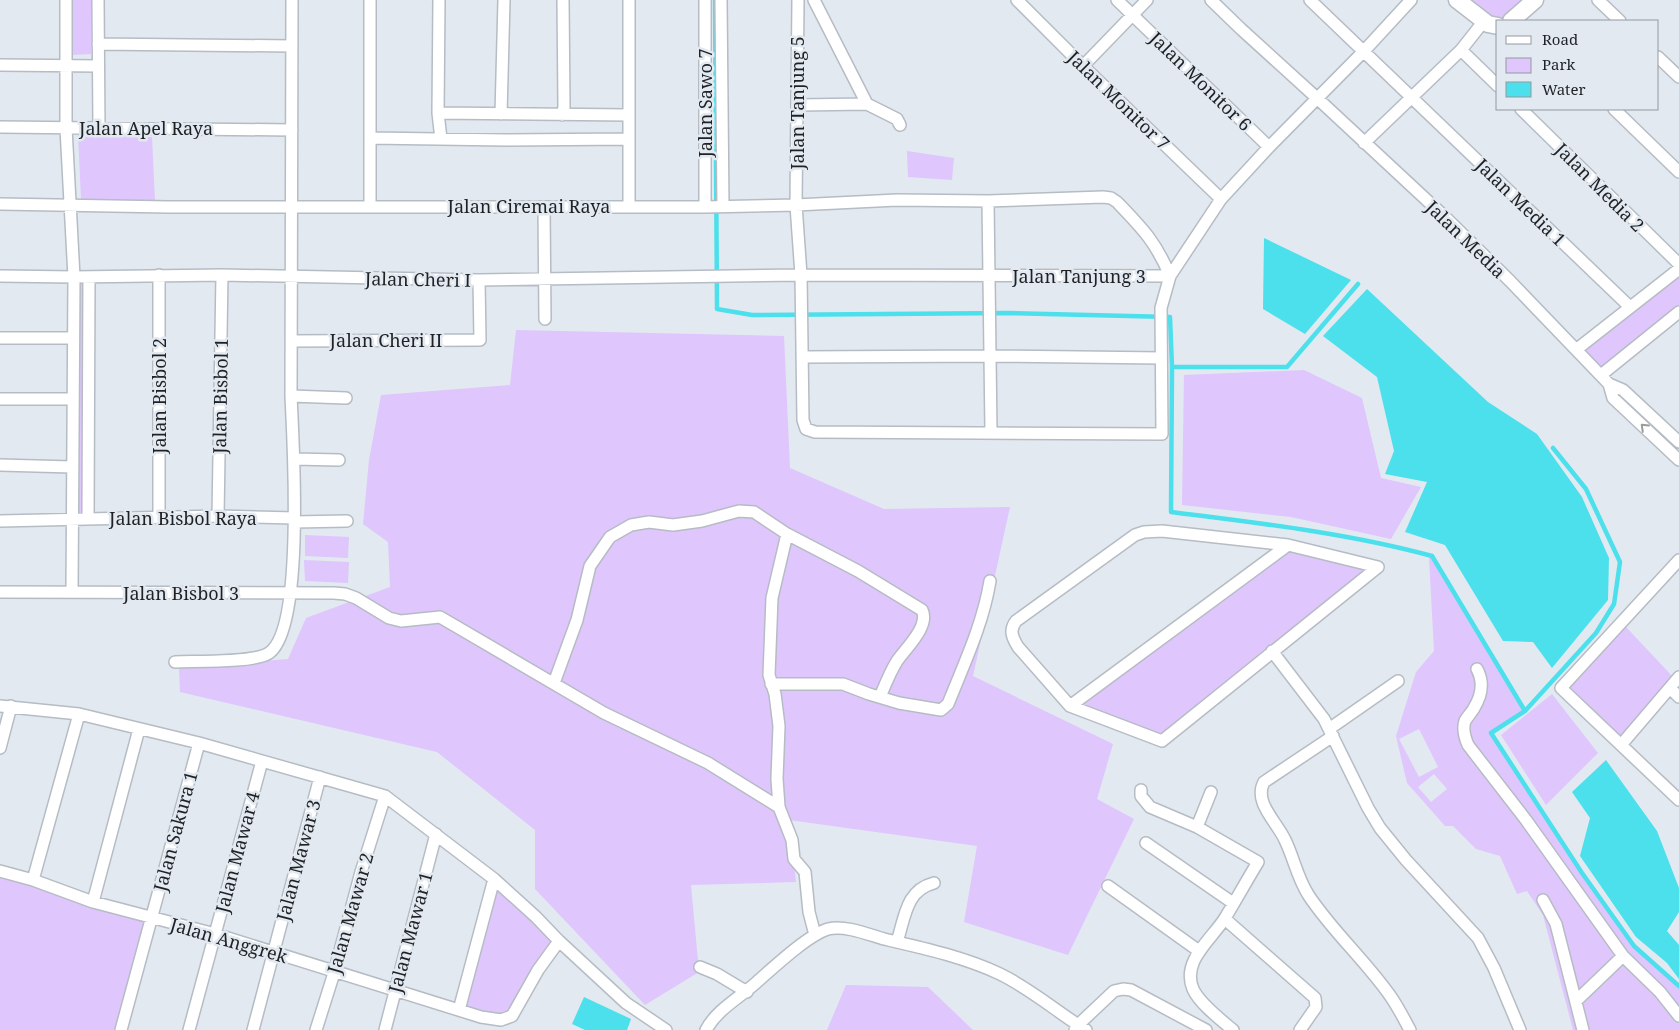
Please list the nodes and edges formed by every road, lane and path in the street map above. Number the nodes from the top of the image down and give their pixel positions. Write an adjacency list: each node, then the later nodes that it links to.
1 (66, 0): 33 (street)
2 (98, 0): 27 (street)
3 (292, 0): 28 (street)
4 (370, 0): 53 (street)
5 (439, 0): 45 (street)
6 (504, 0): 46 (street)
7 (563, 0): 44 (street)
8 (629, 0): 47 (street)
9 (705, 0): 66 (street, Jalan Sawo 7)
10 (721, 0): 66 (street)
11 (798, 0): 41 (street, Jalan Tanjung 5)
12 (814, 0): 40 (street)
13 (1017, 0): 35 (street, Jalan Monitor 7)
14 (1117, 0): 22 (street)
15 (1147, 0): 22 (street)
16 (1211, 0): 39 (street, Jalan Media)
17 (1311, 0): 30 (street, Jalan Media 1)
18 (1411, 0): 30 (street)
19 (1457, 0): 26 (street)
20 (1535, 0): 23 (street)
21 (1598, 0): 24 (street)
22 (1132, 16): 35 (street); 57 (street, Jalan Monitor 6)
23 (1518, 19)
24 (1619, 20)
25 (1480, 26): 29 (street)
26 (1496, 26)
27 (98, 44): 28 (street); 34 (street)
28 (292, 46): 52 (street)
29 (1461, 50): 37 (street); 38 (street)
30 (1364, 51): 38 (street, Jalan Media 1); 39 (street)
31 (1659, 58): 36 (street)
32 (0, 65): 33 (street)
33 (66, 66): 34 (street); 50 (street)
34 (98, 66): 51 (street)
35 (1083, 66): 59 (street, Jalan Monitor 7)
36 (1679, 77)
37 (1496, 84)
38 (1413, 98): 56 (street); 82 (street, Jalan Media 1)
39 (1318, 99): 56 (street, Jalan Media); 57 (street)
40 (867, 104): 41 (street); 48 (street)
41 (798, 105): 63 (street, Jalan Tanjung 5)
42 (1522, 110): 69 (street, Jalan Media 2)
43 (1615, 110): 58 (street)
44 (563, 111): 46 (street); 47 (street)
45 (438, 113): 46 (street); 54 (street)
46 (501, 114)
47 (629, 115): 55 (street)
48 (900, 125)
49 (0, 127): 50 (street, Jalan Apel Raya)
50 (66, 128): 51 (street, Jalan Apel Raya); 62 (street)
51 (99, 128): 52 (street, Jalan Apel Raya)
52 (292, 130): 67 (street)
53 (370, 138): 54 (street); 64 (street)
54 (441, 139): 55 (street)
55 (629, 139): 65 (street)
56 (1364, 144): 88 (street, Jalan Media)
57 (1270, 147): 59 (street)
58 (1679, 172)
59 (1221, 199): 76 (street)
60 (988, 201): 63 (street, Jalan Ciremai Raya); 75 (street); 76 (street, Jalan Ciremai Raya)
61 (0, 204): 62 (street, Jalan Ciremai Raya)
62 (71, 205): 67 (street, Jalan Ciremai Raya); 77 (street)
63 (796, 205): 66 (street, Jalan Ciremai Raya); 73 (street, Jalan Tanjung 5)
64 (370, 206): 67 (street, Jalan Ciremai Raya); 68 (street, Jalan Ciremai Raya)
65 (629, 206): 66 (street, Jalan Ciremai Raya); 68 (street, Jalan Ciremai Raya)
66 (714, 206)
67 (291, 207): 79 (street)
68 (544, 207): 80 (street)
69 (1679, 264)
70 (1679, 269): 82 (street)
71 (160, 275): 72 (street, Jalan Cheri I); 78 (street, Jalan Cheri I); 106 (street, Jalan Bisbol 2)
72 (222, 275): 79 (street, Jalan Cheri I); 105 (street, Jalan Bisbol 1)
73 (801, 275): 75 (street, Jalan Tanjung 3); 80 (street, Jalan Cheri I); 90 (street, Jalan Tanjung 5)
74 (0, 276): 77 (street, Jalan Cheri I)
75 (989, 276): 76 (street, Jalan Tanjung 3); 89 (street)
76 (1170, 276): 91 (street)
77 (74, 277): 78 (street, Jalan Cheri I); 86 (street)
78 (89, 277): 107 (street)
79 (291, 277): 81 (street, Jalan Cheri I); 87 (street)
80 (544, 279): 81 (street, Jalan Cheri I); 84 (street)
81 (479, 280): 87 (street, Jalan Cheri II)
82 (1630, 307): 88 (street)
83 (1677, 318): 92 (street)
84 (545, 319)
85 (0, 338): 86 (street)
86 (73, 338): 97 (street)
87 (291, 341): 94 (street)
88 (1577, 349): 92 (street, Jalan Media)
89 (990, 356): 90 (street); 91 (street); 98 (street)
90 (802, 357): 98 (street, Jalan Tanjung 5)
91 (1161, 358): 98 (street)
92 (1601, 375): 93 (street, Jalan Media)
93 (1609, 384): 99 (street); 102 (street, one-way to 93)
94 (291, 396): 95 (street); 100 (street)
95 (346, 398)
96 (0, 399): 97 (street)
97 (72, 399): 104 (street)
98 (991, 432)
99 (1679, 442)
100 (294, 459): 101 (street); 109 (street)
101 (339, 460)
102 (1679, 460)
103 (0, 465): 104 (street)
104 (72, 467): 108 (street)
105 (218, 516): 106 (street, Jalan Bisbol Raya); 109 (street, Jalan Bisbol Raya)
106 (160, 517): 107 (street, Jalan Bisbol Raya)
107 (88, 518): 108 (street, Jalan Bisbol Raya)
108 (72, 520): 110 (street, Jalan Bisbol Raya); 118 (street)
109 (294, 520): 111 (street, Jalan Bisbol Raya); 119 (street)
110 (0, 521)
111 (347, 521)
112 (787, 534): 125 (street); 126 (street); 129 (street)
113 (1288, 545): 120 (street); 131 (street); 131 (street)
114 (1679, 560): 115 (street)
115 (1675, 573): 136 (street)
116 (990, 581): 129 (street)
117 (0, 592): 118 (street, Jalan Bisbol 3)
118 (72, 592): 119 (street, Jalan Bisbol 3)
119 (291, 593): 121 (street); 125 (street, Jalan Bisbol 3)
120 (1272, 651): 131 (street); 134 (street)
121 (175, 662)
122 (1477, 669): 164 (street)
123 (1679, 677): 127 (street)
124 (1398, 681): 134 (street)
125 (554, 683): 144 (street, Jalan Bisbol 3)
126 (771, 684): 129 (street); 144 (street)
127 (1670, 688): 128 (street); 136 (street)
128 (1679, 696)
129 (880, 697)
130 (6, 706): 132 (street); 137 (street)
131 (1070, 706)
132 (79, 714): 133 (street); 150 (street)
133 (139, 729): 135 (street); 154 (street)
134 (1331, 732): 183 (street); 184 (street)
135 (199, 743): 138 (street); 156 (street, Jalan Sakura 1)
136 (1621, 745): 143 (street)
137 (0, 748)
138 (262, 761): 139 (street); 158 (street, Jalan Mawar 4)
139 (320, 777): 142 (street); 163 (street, Jalan Mawar 3)
140 (1141, 790): 145 (street)
141 (1211, 792): 145 (street)
142 (385, 796): 146 (street); 166 (street, Jalan Mawar 2)
143 (1679, 800)
144 (779, 807): 159 (street)
145 (1197, 827): 155 (street)
146 (436, 834): 149 (street); 167 (street, Jalan Mawar 1)
147 (1146, 843): 155 (street)
148 (0, 872): 150 (street, Jalan Anggrek)
149 (494, 878): 160 (street); 170 (street)
150 (33, 880): 154 (street, Jalan Anggrek)
151 (934, 883): 161 (street)
152 (1108, 886): 162 (street)
153 (1543, 900): 169 (street)
154 (94, 902): 156 (street, Jalan Anggrek)
155 (1233, 903): 157 (street)
156 (151, 918): 158 (street, Jalan Anggrek); 173 (street, Jalan Sakura 1)
157 (1225, 919): 162 (street); 182 (street)
158 (215, 934): 163 (street, Jalan Anggrek); 174 (street, Jalan Mawar 4)
159 (815, 936): 161 (street); 168 (street)
160 (558, 941): 170 (street, Jalan Anggrek); 178 (street)
161 (897, 942): 172 (street)
162 (1199, 950): 181 (street)
163 (273, 952): 166 (street, Jalan Anggrek); 175 (street, Jalan Mawar 3)
164 (1622, 956): 169 (street); 171 (street)
165 (700, 967): 168 (street)
166 (334, 973): 167 (street, Jalan Anggrek); 176 (street, Jalan Mawar 2)
167 (395, 991): 170 (street, Jalan Anggrek); 177 (street, Jalan Mawar 1)
168 (747, 992): 179 (street)
169 (1576, 1001): 185 (street)
170 (459, 1010)
171 (1679, 1016)
172 (1080, 1028): 180 (street)
173 (121, 1030)
174 (189, 1030)
175 (253, 1030)
176 (316, 1030)
177 (385, 1030)
178 (666, 1030)
179 (706, 1030)
180 (1206, 1030)
181 (1233, 1030)
182 (1300, 1030)
183 (1410, 1030)
184 (1520, 1030)
185 (1583, 1030)

